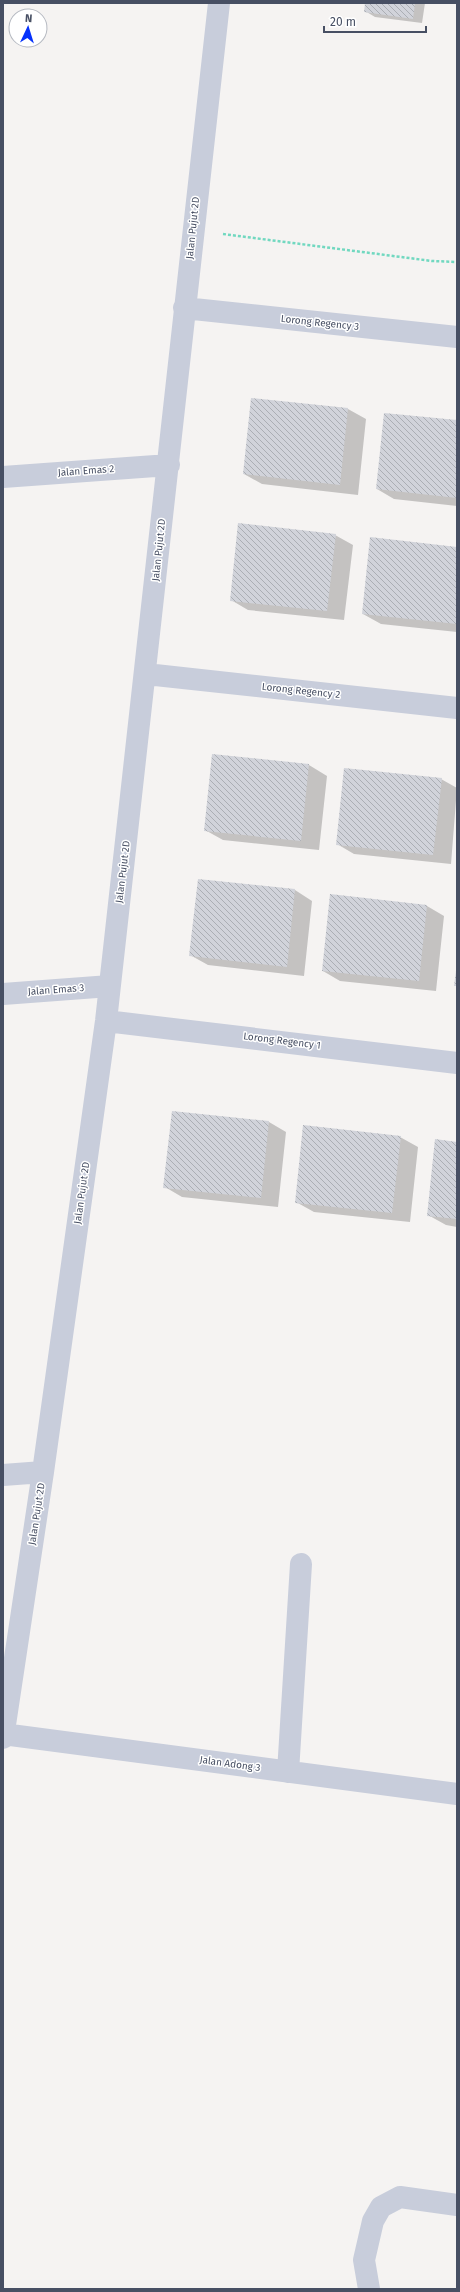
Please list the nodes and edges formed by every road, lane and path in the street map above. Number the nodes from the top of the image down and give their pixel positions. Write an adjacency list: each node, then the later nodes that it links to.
1 (218, 3): 2 (street, Jalan Pujut 2D)
2 (193, 231): 3 (path); 4 (street, Jalan Pujut 2D)
3 (457, 262)
4 (184, 308): 5 (street, Lorong Regency 3); 6 (street, Jalan Pujut 2D)
5 (457, 337)
6 (168, 465): 7 (street, Jalan Emas 2); 8 (street, Jalan Pujut 2D)
7 (3, 477)
8 (146, 674): 9 (street, Lorong Regency 2); 10 (street, Jalan Pujut 2D)
9 (457, 708)
10 (110, 986): 11 (street, Jalan Emas 3); 12 (street, Jalan Pujut 2D)
11 (3, 994)
12 (106, 1021): 13 (street, Lorong Regency 1); 14 (street, Jalan Pujut 2D)
13 (457, 1063)
14 (43, 1472): 15 (street); 17 (street, Jalan Pujut 2D)
15 (3, 1475)
16 (301, 1564): 19 (street)
17 (3, 1734): 18 (street, Jalan Pujut 2D); 19 (street, Jalan Adong 3)
18 (3, 1738)
19 (288, 1772): 20 (street, Jalan Adong 3)
20 (457, 1794)
21 (457, 2205): 22 (street)
22 (369, 2289)

